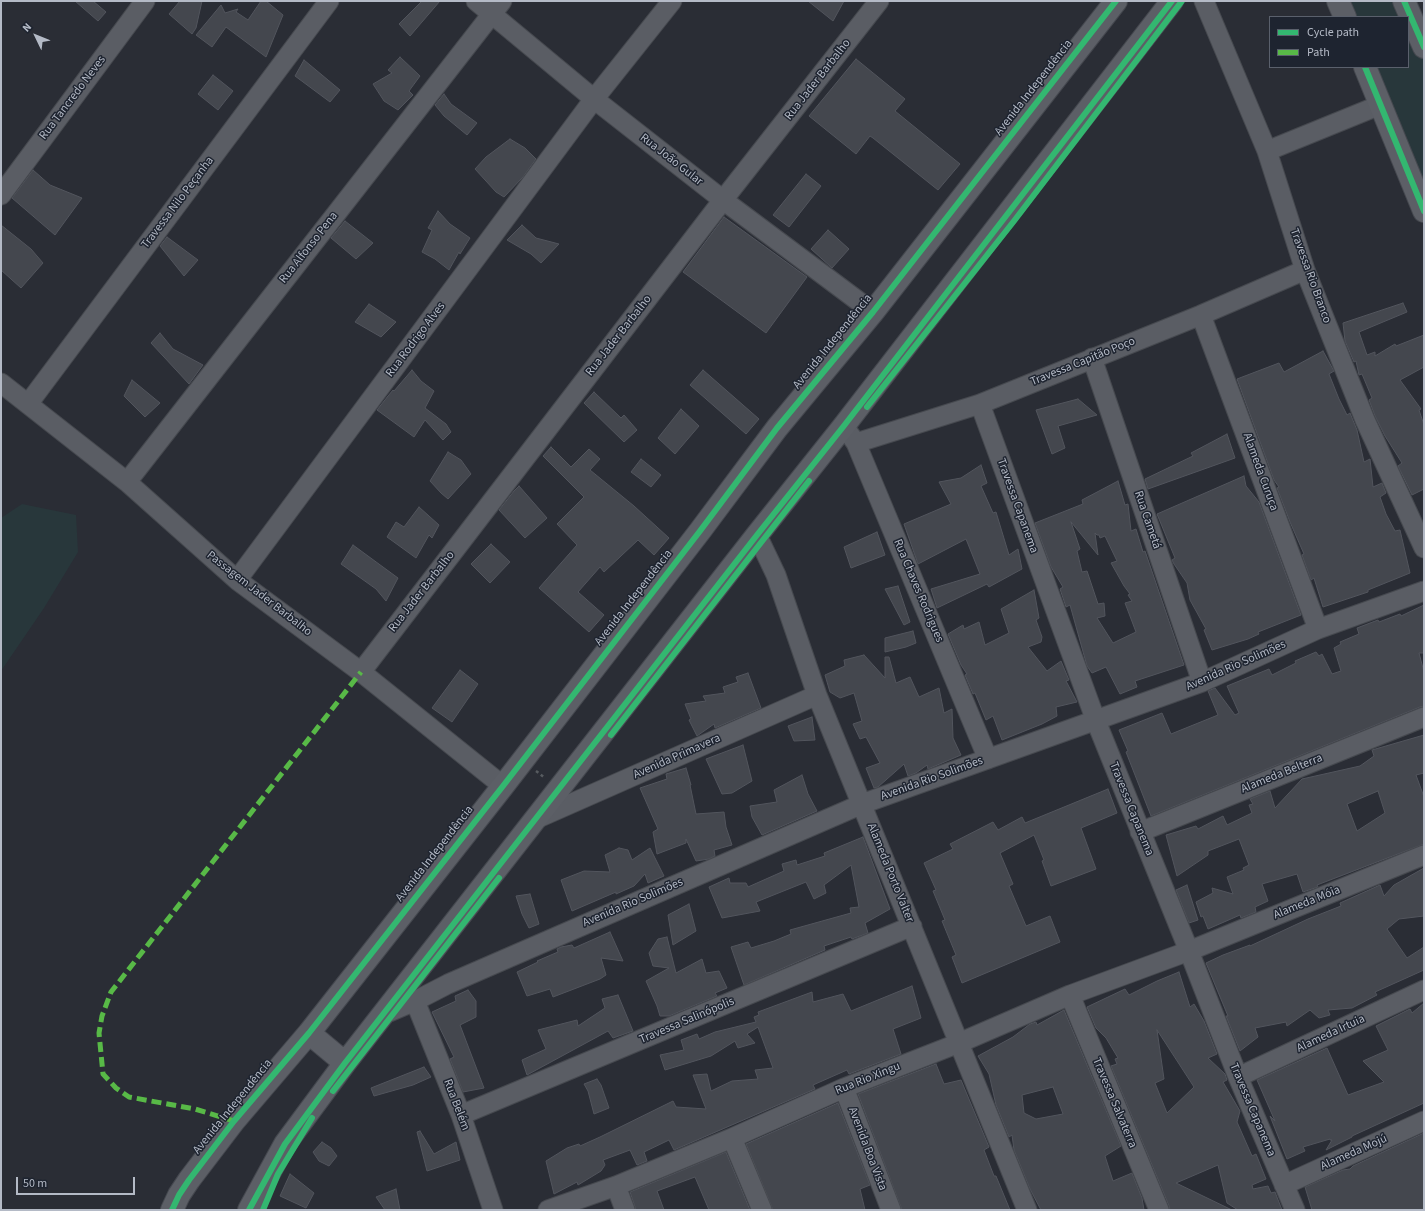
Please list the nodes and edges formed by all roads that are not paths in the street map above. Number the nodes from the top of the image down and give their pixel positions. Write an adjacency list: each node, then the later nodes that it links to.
1 (145, 1): 18 (street, Rua Tancredo Neves)
2 (329, 1): 26 (street, Travessa Nilo Peçanha)
3 (476, 1): 11 (street, Rua João Gular)
4 (672, 1): 15 (street, Rua Rodrigo Alves)
5 (879, 1): 19 (street, Rua Jader Barbalho)
6 (1116, 1): 22 (main road, Avenida Independência)
7 (1172, 1): 28 (main road)
8 (1204, 1): 17 (street, Travessa Rio Branco)
9 (1338, 1): 12 (main road)
10 (1404, 1): 13 (main road)
11 (497, 7): 15 (street, Rua João Gular); 29 (street, Rua Alfonso Pena)
12 (1345, 16)
13 (1424, 47)
14 (1365, 68): 16 (main road)
15 (594, 99): 19 (street, Rua João Gular); 32 (street, Rua Rodrigo Alves)
16 (1380, 105): 17 (street); 20 (main road)
17 (1267, 151): 21 (street, Travessa Rio Branco)
18 (1, 195)
19 (723, 200): 22 (street, Rua João Gular); 35 (street, Rua Jader Barbalho)
20 (1424, 210)
21 (1305, 270): 23 (street, Travessa Capitão Poço); 31 (street, Travessa Rio Branco)
22 (873, 312): 41 (main road, Avenida Independência)
23 (1201, 315): 24 (street, Travessa Capitão Poço); 34 (street, Alameda Curuça)
24 (1092, 358): 27 (street, Travessa Capitão Poço); 36 (street, Rua Cametá)
25 (1, 383): 26 (street, Passagem Jader Barbalho)
26 (28, 404): 29 (street, Passagem Jader Barbalho)
27 (980, 404): 28 (street, Travessa Capitão Poço); 39 (street, Travessa Capanema)
28 (850, 435): 30 (main road); 40 (street, Rua Chaves Rodrigues)
29 (127, 482): 32 (street, Passagem Jader Barbalho)
30 (757, 535): 37 (street, Alameda Porto Valter); 43 (main road)
31 (1424, 548)
32 (237, 580): 35 (street, Passagem Jader Barbalho)
33 (1424, 591): 34 (street, Avenida Rio Solimões)
34 (1318, 629): 36 (street, Avenida Rio Solimões)
35 (361, 672): 41 (street, Passagem Jader Barbalho)
36 (1202, 682): 39 (street, Avenida Rio Solimões)
37 (817, 695): 42 (street, Alameda Porto Valter); 43 (street, Avenida Primavera)
38 (1424, 717): 44 (street, Alameda Belterra)
39 (1096, 721): 40 (street, Avenida Rio Solimões); 44 (street, Travessa Capanema)
40 (988, 759): 42 (street, Avenida Rio Solimões)
41 (503, 786): 52 (main road, Avenida Independência)
42 (862, 804): 46 (street, Alameda Porto Valter); 50 (street, Avenida Rio Solimões)
43 (536, 819): 51 (main road)
44 (1140, 832): 47 (street, Travessa Capanema)
45 (1424, 855): 47 (street, Alameda Móia)
46 (912, 926): 53 (street, Alameda Porto Valter); 57 (street, Travessa Salinópolis)
47 (1189, 952): 49 (street, Rua Rio Xingu); 55 (street, Travessa Capanema)
48 (1424, 990): 55 (street, Alameda Irtuia)
49 (1070, 996): 53 (street, Rua Rio Xingu); 70 (street, Travessa Salvaterra)
50 (415, 1001): 51 (street); 57 (street, Rua Belém)
51 (382, 1015): 54 (main road)
52 (308, 1033): 54 (main road); 62 (main road, Avenida Independência)
53 (960, 1043): 56 (street, Rua Rio Xingu); 69 (street, Alameda Porto Valter)
54 (345, 1063): 63 (main road)
55 (1238, 1077): 60 (street, Travessa Capanema)
56 (844, 1088): 59 (street, Rua Rio Xingu); 68 (street, Avenida Boa Vista)
57 (461, 1115): 64 (street, Rua Belém)
58 (1424, 1121): 60 (street, Alameda Mojú)
59 (732, 1138): 61 (street, Rua Rio Xingu); 67 (street)
60 (1284, 1184): 71 (street, Travessa Capanema)
61 (616, 1186): 65 (street, Rua Rio Xingu); 66 (street)
62 (172, 1210)
63 (249, 1210)
64 (493, 1210)
65 (548, 1210)
66 (625, 1210)
67 (762, 1210)
68 (891, 1210)
69 (1027, 1210)
70 (1159, 1210)
71 (1295, 1210)

